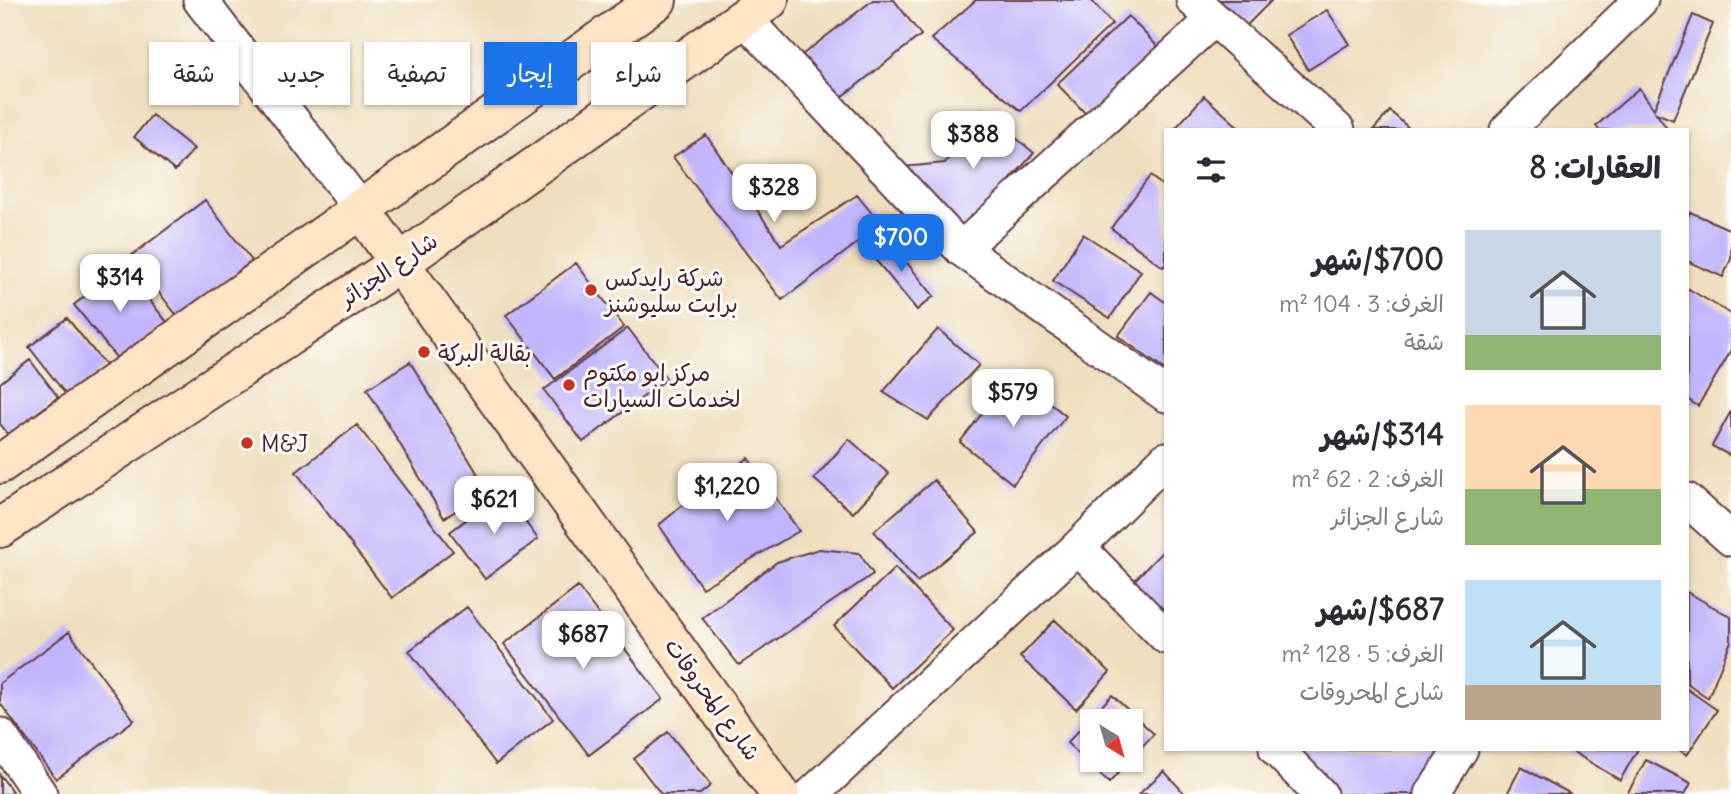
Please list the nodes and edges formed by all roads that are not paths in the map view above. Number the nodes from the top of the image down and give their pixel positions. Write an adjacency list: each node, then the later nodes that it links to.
1 (200, 0): 8 (street)
2 (657, 0): 8 (main road)
3 (1641, 0): 7 (street)
4 (757, 9): 9 (street); 10 (main road, شارع الجزائر)
5 (1203, 10): 6 (street); 9 (street)
6 (1336, 128)
7 (1509, 128)
8 (360, 208): 10 (main road, شارع المحروقات); 13 (main road)
9 (961, 250): 11 (street)
10 (401, 262): 15 (main road, شارع الجزائر); 23 (main road, شارع المحروقات)
11 (1164, 395)
12 (1164, 461): 17 (street)
13 (0, 464)
14 (1689, 502): 16 (street)
15 (0, 528)
16 (1731, 539)
17 (1077, 548): 18 (street); 24 (street)
18 (1164, 635)
19 (0, 735): 22 (street)
20 (1278, 751): 25 (street)
21 (1460, 751): 26 (street)
22 (40, 794)
23 (780, 794)
24 (812, 794)
25 (1320, 794)
26 (1432, 794)

